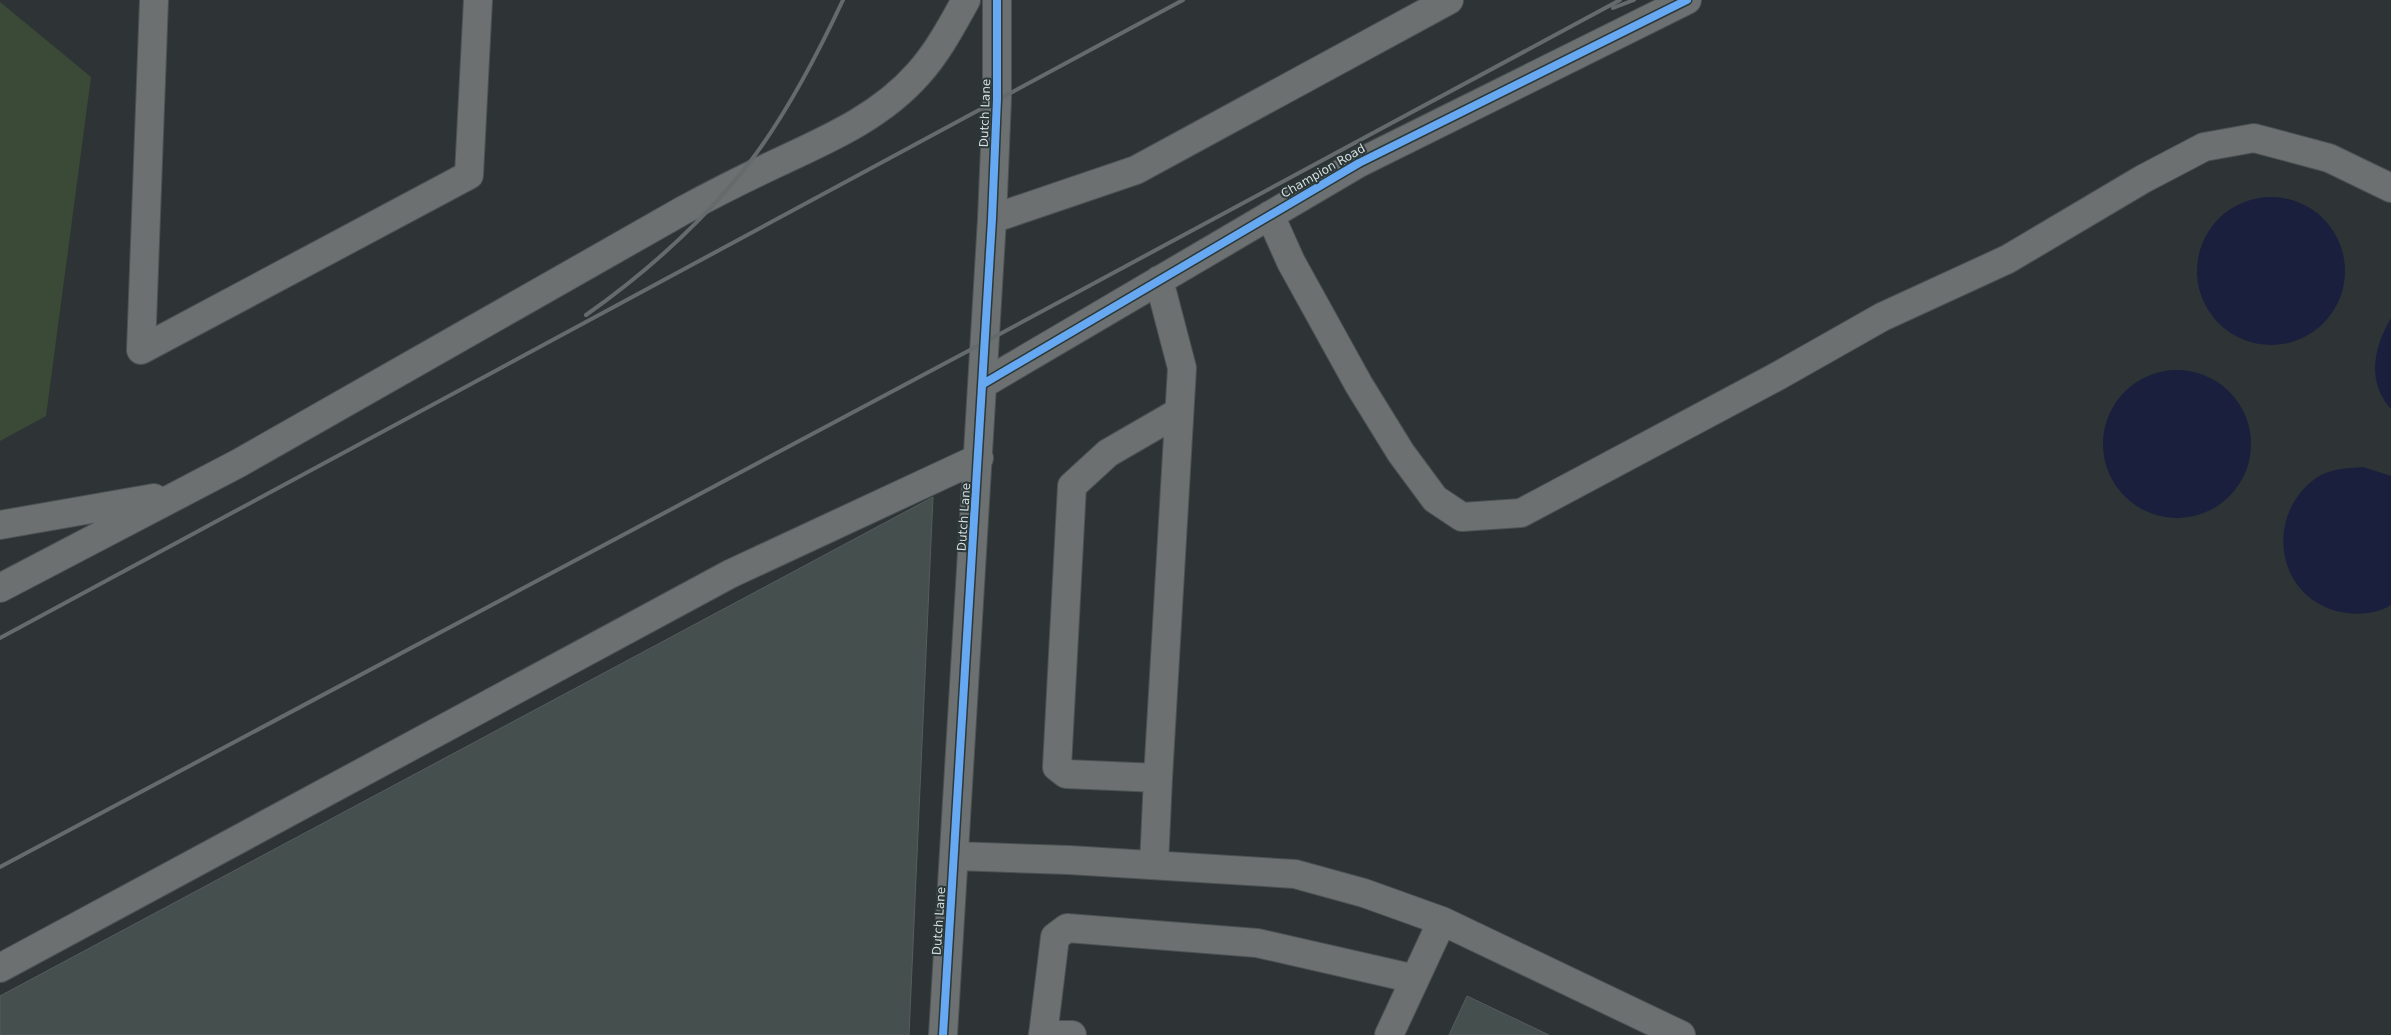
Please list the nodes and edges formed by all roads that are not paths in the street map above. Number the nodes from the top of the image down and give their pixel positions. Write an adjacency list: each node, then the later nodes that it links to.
1 (154, 0): 2 (street)
2 (478, 0)
3 (966, 0): 14 (street)
4 (997, 0): 9 (street, Dutch Lane)
5 (1449, 0): 9 (street)
6 (1687, 0): 8 (street, Champion Road)
7 (2391, 188): 8 (street)
8 (1270, 215): 10 (street, Champion Road)
9 (992, 219): 11 (street, Dutch Lane)
10 (1159, 280): 11 (street, Champion Road); 12 (street)
11 (983, 384): 13 (street, Dutch Lane)
12 (1179, 412): 17 (street); 17 (street)
13 (979, 458): 18 (street, Dutch Lane); 21 (street)
14 (183, 492): 15 (street); 16 (street)
15 (0, 525)
16 (0, 588)
17 (1158, 778): 19 (street)
18 (955, 856): 19 (street); 24 (street, Dutch Lane)
19 (1154, 865): 20 (street)
20 (1442, 921): 22 (street); 27 (street)
21 (0, 968)
22 (1415, 979): 23 (street); 26 (street)
23 (1043, 1034): 25 (street)
24 (944, 1035)
25 (1072, 1035)
26 (1389, 1035)
27 (1681, 1035)

